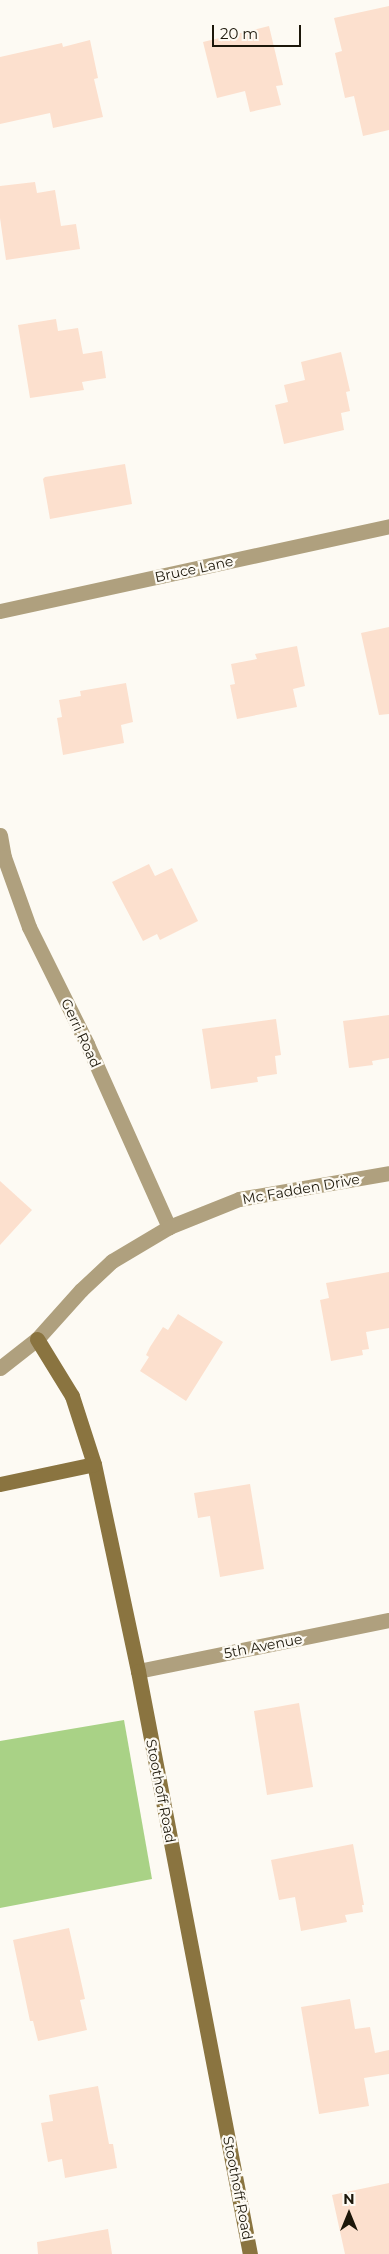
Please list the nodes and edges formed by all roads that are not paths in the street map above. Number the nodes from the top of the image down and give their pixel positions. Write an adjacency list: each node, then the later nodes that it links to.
1 (389, 526): 2 (street, Bruce Lane)
2 (0, 611)
3 (0, 835): 5 (street, Gerri Road)
4 (389, 1173): 5 (street, Mc Fadden Drive)
5 (169, 1228): 6 (street, Mc Fadden Drive)
6 (37, 1339): 7 (street, Mc Fadden Drive); 8 (street, Stoothoff Road)
7 (0, 1368)
8 (94, 1464): 9 (street); 11 (street, Stoothoff Road)
9 (0, 1484)
10 (389, 1620): 11 (street, 5th Avenue)
11 (138, 1671): 12 (street, Stoothoff Road)
12 (250, 2254)

